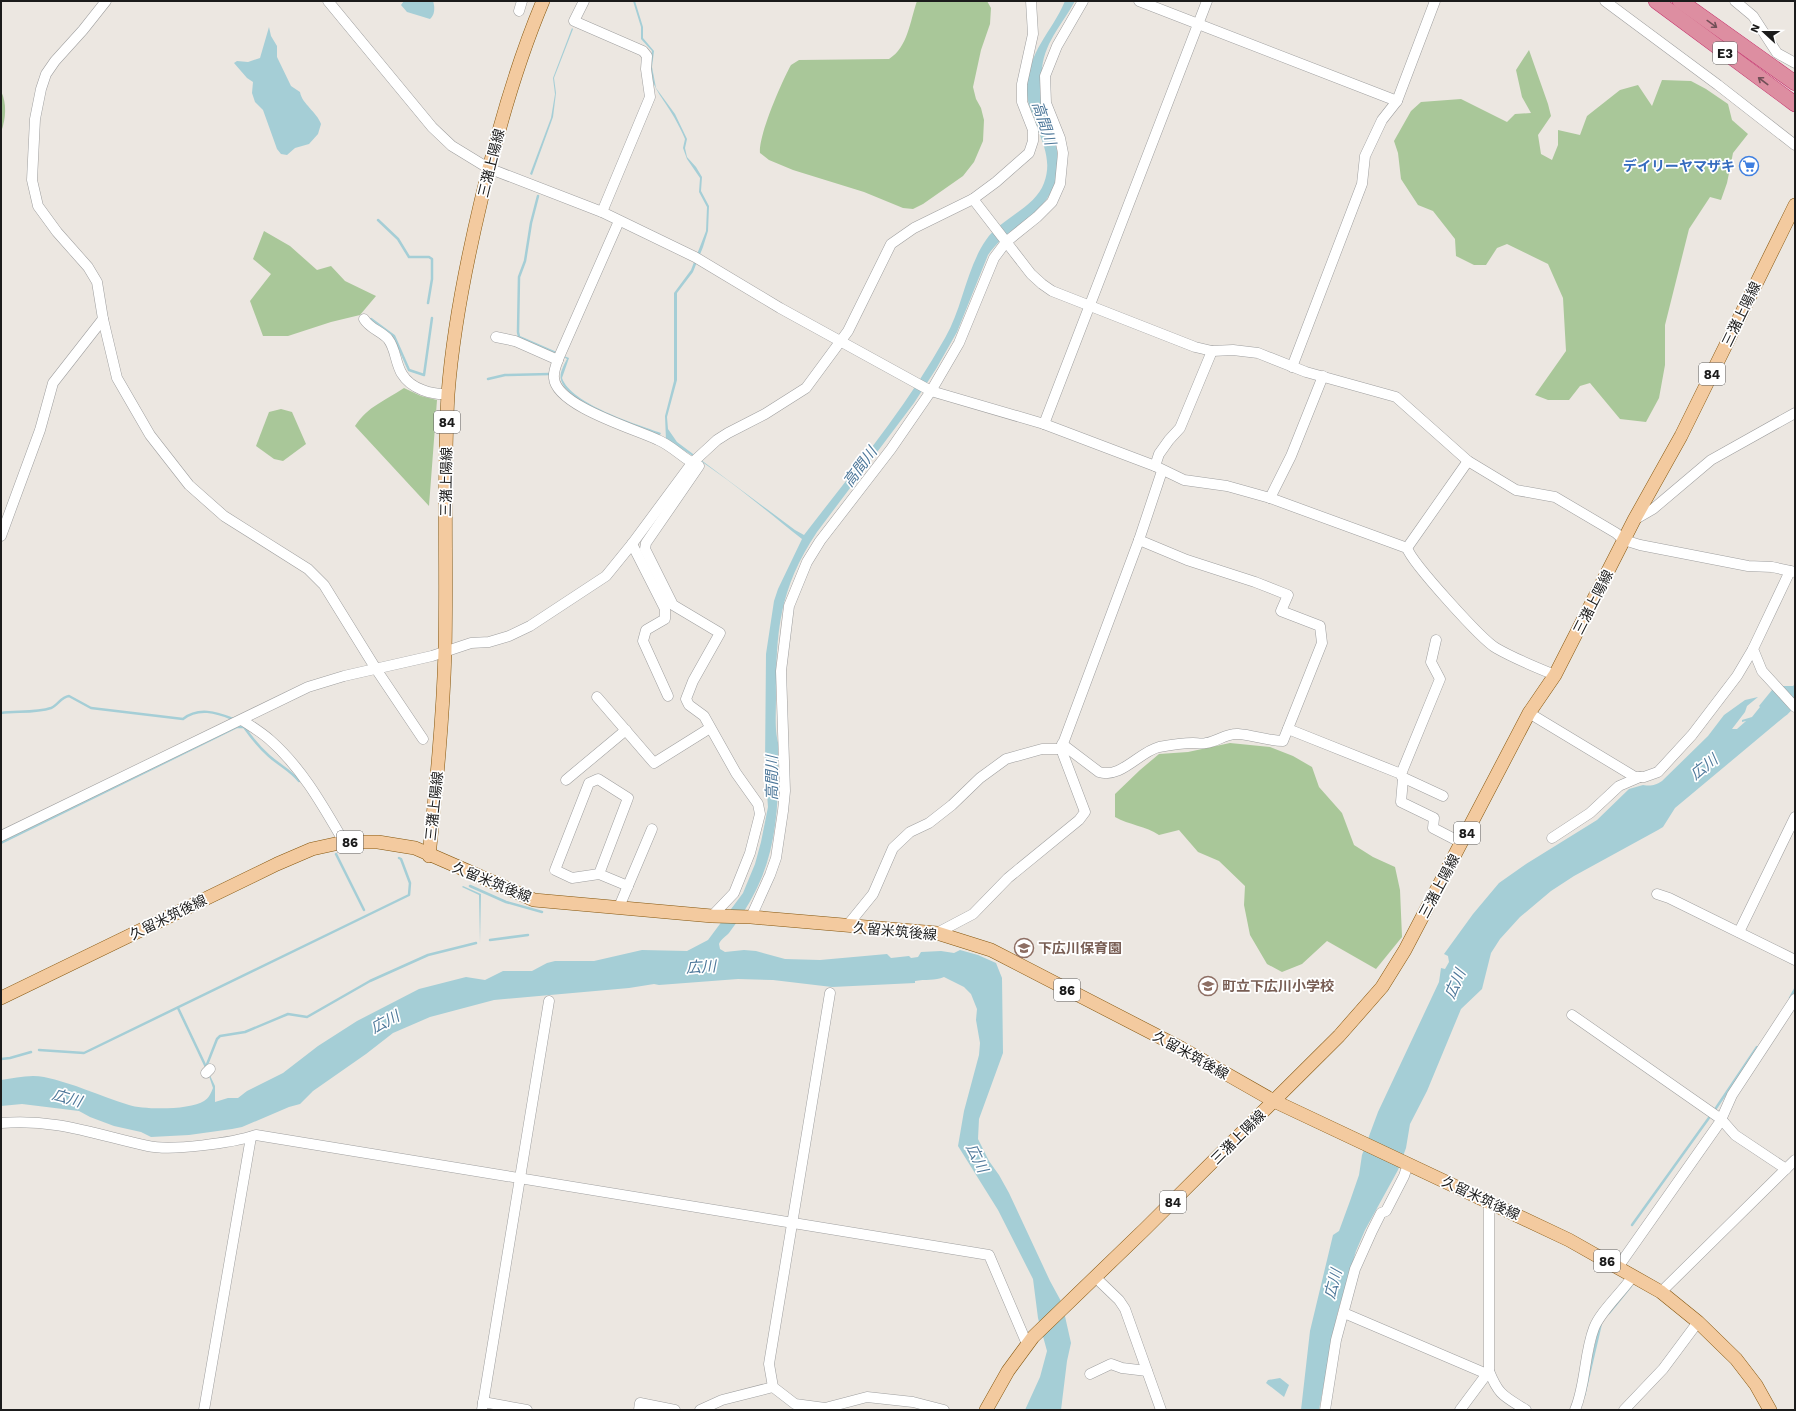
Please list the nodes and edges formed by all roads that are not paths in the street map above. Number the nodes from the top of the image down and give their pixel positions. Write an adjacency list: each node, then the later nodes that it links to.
1 (106, 1): 30 (street)
2 (328, 1): 22 (street)
3 (522, 1): 15 (street)
4 (543, 1): 22 (main road, 三潴上陽線 / 84)
5 (584, 1): 25 (street)
6 (1031, 1): 23 (street)
7 (1083, 1): 27 (street)
8 (1139, 1): 16 (street)
9 (1207, 1): 16 (street)
10 (1435, 1): 19 (street)
11 (1605, 1): 21 (street)
12 (1656, 1): 20 (highway, E3, one-way to 12)
13 (1680, 1): 18 (highway, E3, one-way to 18)
14 (1735, 1): 17 (street)
15 (519, 11)
16 (1198, 24): 19 (street); 28 (street)
17 (1795, 63)
18 (1795, 83)
19 (1396, 101): 35 (street)
20 (1795, 104)
21 (1795, 145)
22 (488, 168): 25 (street); 38 (main road, 三潴上陽線 / 84)
23 (973, 199): 27 (street); 32 (street)
24 (1795, 205): 45 (main road, 三潴上陽線 / 84)
25 (602, 212): 26 (street)
26 (619, 221): 32 (street); 34 (street)
27 (1005, 240): 28 (street); 37 (street)
28 (1090, 305): 33 (street); 40 (street)
29 (364, 319): 38 (street)
30 (103, 320): 46 (street); 55 (street)
31 (496, 337): 34 (street)
32 (840, 341): 37 (street); 41 (street)
33 (1212, 351): 35 (street); 43 (street)
34 (560, 357): 41 (street)
35 (1292, 367): 36 (street)
36 (1323, 376): 42 (street); 44 (street)
37 (931, 391): 40 (street); 83 (street)
38 (448, 394): 54 (main road, 三潴上陽線 / 84)
39 (1795, 413): 45 (street)
40 (1044, 424): 43 (street)
41 (695, 460): 49 (street); 62 (street)
42 (1468, 461): 48 (street); 50 (street)
43 (1159, 469): 44 (street); 47 (street)
44 (1270, 498): 50 (street)
45 (1634, 520): 48 (main road, 三潴上陽線 / 84)
46 (1, 536)
47 (1139, 540): 63 (street); 66 (street)
48 (1624, 540): 51 (street); 56 (main road, 三潴上陽線 / 84)
49 (632, 544): 54 (street); 57 (street)
50 (1407, 548): 56 (street)
51 (1792, 571): 53 (street)
52 (1436, 640): 67 (street)
53 (1753, 648): 59 (street); 68 (street)
54 (444, 652): 55 (street); 77 (main road, 三潴上陽線 / 84)
55 (376, 669): 61 (street); 65 (street)
56 (1555, 675): 60 (main road, 三潴上陽線 / 84)
57 (668, 696)
58 (598, 697): 64 (street)
59 (1795, 707)
60 (1529, 712): 68 (street); 76 (main road, 三潴上陽線 / 84)
61 (242, 720): 73 (street); 75 (street)
62 (710, 728): 64 (street); 82 (street)
63 (1288, 729): 66 (street); 67 (street)
64 (626, 730): 69 (street)
65 (423, 739)
66 (1063, 749): 84 (street); 86 (street)
67 (1401, 775): 70 (street); 76 (street)
68 (1640, 777): 74 (street)
69 (566, 780)
70 (1443, 796)
71 (1795, 817): 85 (street)
72 (652, 829): 79 (street)
73 (1, 836)
74 (1552, 838)
75 (344, 842): 77 (main road, 久留米筑後線 / 86); 89 (main road, 久留米筑後線 / 86)
76 (1462, 843): 93 (main road, 三潴上陽線 / 84)
77 (429, 856): 81 (main road, 久留米筑後線 / 86)
78 (599, 874): 78 (street); 79 (street)
79 (628, 886): 81 (street)
80 (1657, 894): 85 (street)
81 (619, 907): 82 (main road, 久留米筑後線 / 86)
82 (716, 916): 83 (main road, 久留米筑後線 / 86)
83 (748, 917): 84 (main road, 久留米筑後線 / 86)
84 (847, 926): 86 (main road, 久留米筑後線 / 86)
85 (1739, 932): 87 (street)
86 (937, 933): 93 (main road, 久留米筑後線 / 86)
87 (1795, 960)
88 (830, 993): 102 (street)
89 (1, 998)
90 (1795, 999): 94 (street)
91 (550, 1001): 100 (street)
92 (1572, 1015): 94 (street)
93 (1274, 1101): 98 (main road, 久留米筑後線 / 86); 105 (main road, 三潴上陽線 / 84)
94 (1715, 1115): 99 (street); 103 (street)
95 (1, 1123): 96 (street)
96 (251, 1137): 100 (street); 116 (street)
97 (1795, 1160): 99 (street)
98 (1406, 1163): 101 (main road, 久留米筑後線 / 86); 107 (street)
99 (1786, 1169): 106 (street)
100 (520, 1177): 102 (street); 114 (street)
101 (1489, 1200): 103 (main road, 久留米筑後線 / 86); 111 (street)
102 (792, 1221): 109 (street); 113 (street)
103 (1618, 1267): 104 (main road, 久留米筑後線 / 86)
104 (1633, 1276): 106 (main road, 久留米筑後線 / 86); 127 (street)
105 (1095, 1277): 109 (main road, 三潴上陽線 / 84); 110 (street)
106 (1661, 1292): 108 (main road, 久留米筑後線 / 86)
107 (1344, 1313): 111 (street); 124 (street)
108 (1698, 1322): 128 (street); 129 (main road, 久留米筑後線 / 86)
109 (1030, 1341): 122 (main road, 三潴上陽線 / 84)
110 (1147, 1370): 112 (street); 123 (street)
111 (1488, 1372): 125 (street); 126 (street)
112 (1090, 1374)
113 (773, 1387): 115 (street); 120 (street)
114 (483, 1406): 117 (street)
115 (824, 1409): 121 (street)
116 (204, 1410)
117 (527, 1410)
118 (639, 1410): 119 (street)
119 (675, 1410)
120 (700, 1410)
121 (944, 1410)
122 (986, 1410)
123 (1161, 1410)
124 (1325, 1410)
125 (1460, 1410)
126 (1526, 1410)
127 (1575, 1410)
128 (1624, 1410)
129 (1770, 1410)

